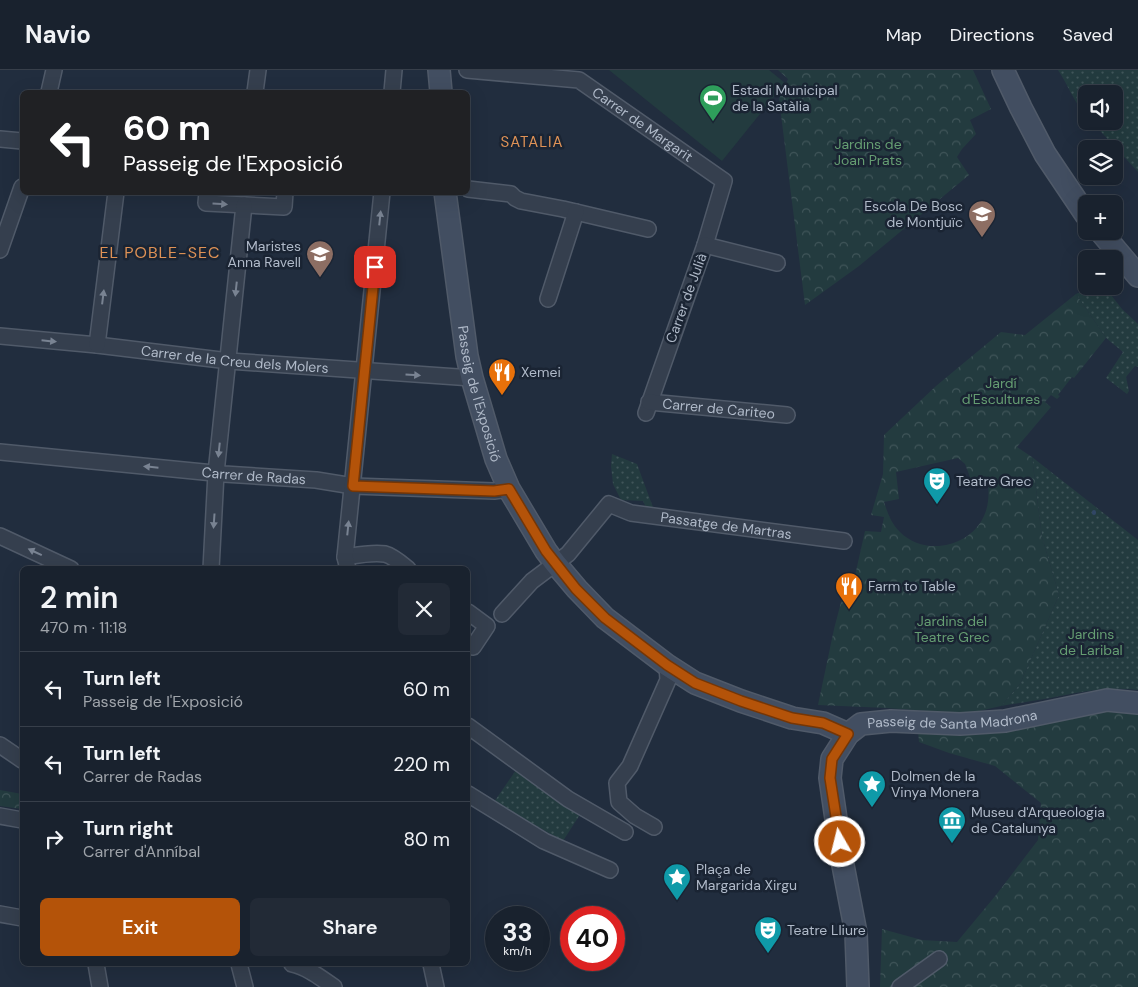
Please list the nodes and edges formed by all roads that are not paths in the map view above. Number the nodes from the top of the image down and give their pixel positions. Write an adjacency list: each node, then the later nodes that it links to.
1 (54, 70): 7 (street)
2 (258, 70): 8 (street)
3 (394, 70): 9 (street)
4 (439, 70): 10 (street)
5 (467, 70): 13 (street, Carrer de Margarit)
6 (1003, 70): 21 (street)
7 (49, 90)
8 (255, 90)
9 (392, 90)
10 (440, 90)
11 (0, 139): 12 (street)
12 (20, 141)
13 (724, 181): 26 (street, Carrer de Julià)
14 (470, 189): 23 (street)
15 (20, 193): 27 (street)
16 (116, 195): 32 (street, one-way to 16)
17 (207, 195): 22 (street, one-way to 22)
18 (285, 195): 22 (street)
19 (382, 195): 34 (street, one-way to 19)
20 (445, 195): 35 (street, Passeig de l'Exposició)
21 (1078, 203)
22 (244, 205): 33 (street, one-way to 33)
23 (576, 212): 24 (street); 30 (street)
24 (648, 229)
25 (1108, 240): 29 (street)
26 (705, 245): 28 (street); 36 (street, Carrer de Julià)
27 (0, 250)
28 (778, 263)
29 (1138, 276)
30 (548, 299)
31 (0, 336): 32 (street, Carrer de la Creu dels Molers, one-way to 32)
32 (97, 345): 33 (street, Carrer de la Creu dels Molers)
33 (229, 361): 34 (street, Carrer de la Creu dels Molers); 39 (street, one-way to 39)
34 (364, 371): 35 (street, Carrer de la Creu dels Molers, one-way to 35); 40 (street)
35 (472, 378): 41 (street, Passeig de l'Exposició)
36 (647, 408): 37 (street, Carrer de Cariteo)
37 (787, 415)
38 (0, 452): 39 (street, Carrer de Radas, one-way to 38)
39 (216, 473): 40 (street, Carrer de Radas); 47 (street, one-way to 47)
40 (353, 486): 41 (street, Carrer de Radas); 44 (street, one-way to 40)
41 (509, 489): 45 (street, Passeig de l'Exposició)
42 (0, 536): 46 (street, one-way to 42)
43 (844, 541): 45 (street, Passatge de Martras)
44 (346, 563): 48 (street)
45 (555, 563): 50 (street); 52 (street, Passeig de l'Exposició)
46 (65, 566)
47 (211, 566)
48 (404, 566)
49 (470, 613): 51 (street)
50 (502, 614)
51 (473, 647)
52 (667, 665): 55 (street, Passeig de l'Exposició); 61 (street)
53 (1138, 703): 55 (street, Passeig de Santa Madrona)
54 (470, 727): 62 (street)
55 (848, 734): 75 (street, Passeig de Santa Madrona)
56 (0, 745): 57 (street)
57 (20, 759)
58 (470, 795): 63 (street)
59 (0, 816): 60 (street)
60 (20, 819)
61 (654, 827)
62 (625, 832)
63 (610, 870)
64 (0, 914): 65 (street)
65 (20, 918)
66 (939, 959): 76 (street)
67 (96, 966): 71 (street)
68 (240, 966): 72 (street)
69 (298, 966): 73 (street)
70 (431, 966): 74 (street)
71 (100, 987)
72 (245, 987)
73 (334, 987)
74 (436, 987)
75 (858, 987)
76 (900, 987)

